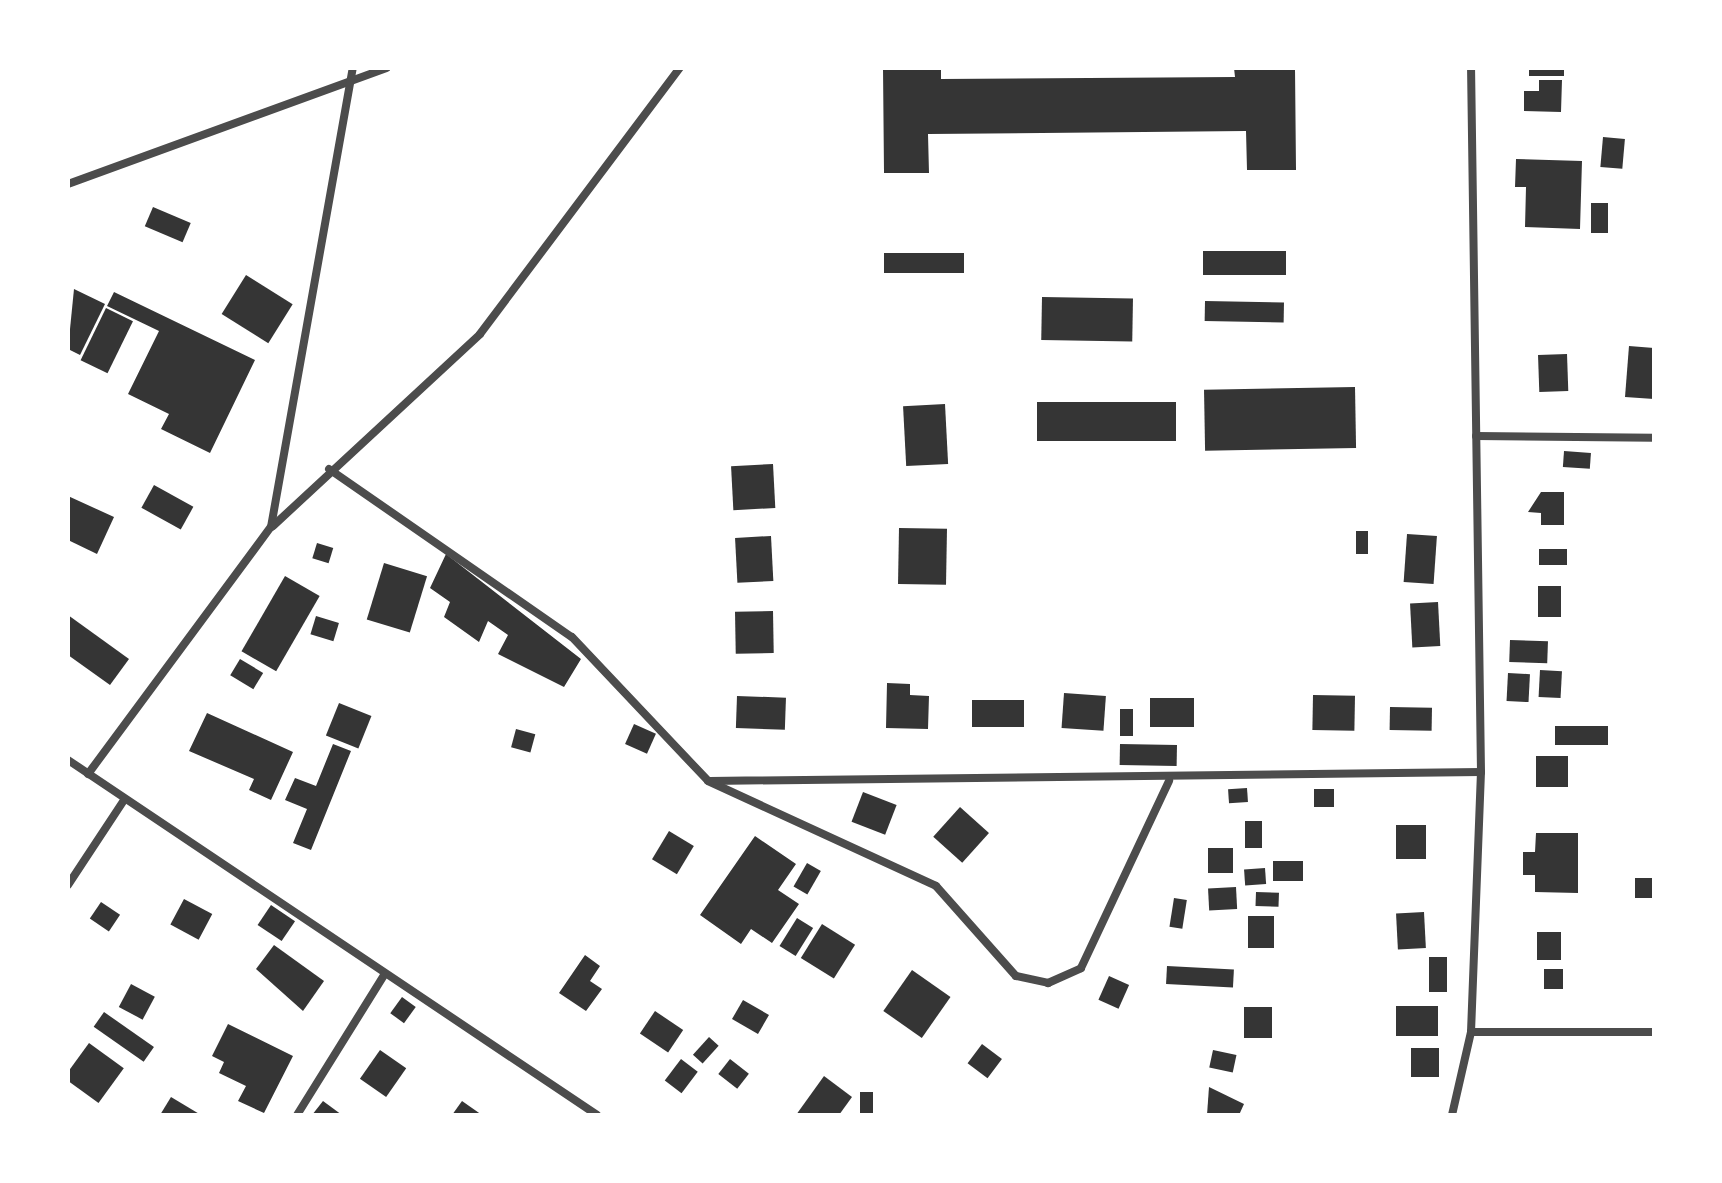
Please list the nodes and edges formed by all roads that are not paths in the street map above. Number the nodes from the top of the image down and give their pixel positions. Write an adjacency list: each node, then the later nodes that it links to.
1 (353, 68): 5 (street)
2 (387, 68): 5 (street)
3 (680, 68): 9 (street)
4 (1471, 68): 7 (street)
5 (350, 80): 6 (street); 10 (street)
6 (68, 184)
7 (1476, 436): 8 (street); 12 (street)
8 (1654, 438)
9 (329, 469): 10 (street); 14 (street)
10 (271, 527): 13 (street)
11 (68, 760): 13 (street)
12 (1481, 772): 15 (street); 19 (street)
13 (88, 774): 16 (street)
14 (708, 781): 15 (street); 15 (street)
15 (1169, 781)
16 (124, 800): 17 (street); 18 (street)
17 (68, 885)
18 (384, 975): 21 (street); 22 (street)
19 (1471, 1032): 20 (street); 23 (street)
20 (1654, 1032)
21 (297, 1115)
22 (597, 1115)
23 (1452, 1115)

